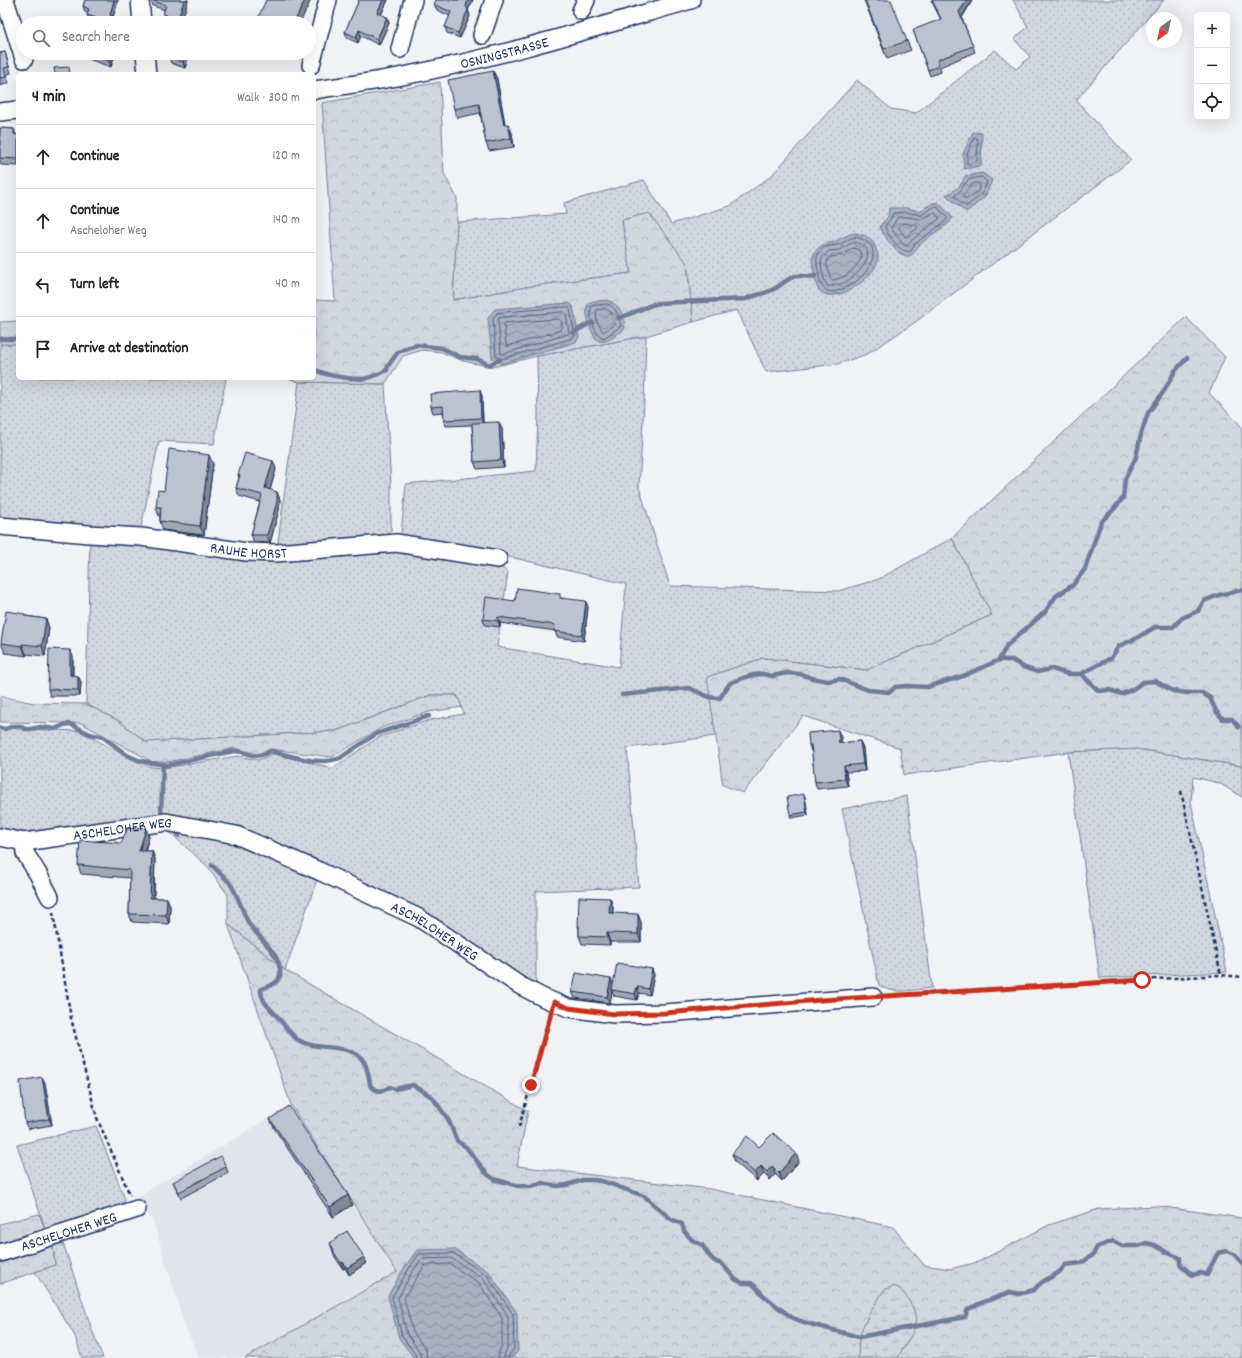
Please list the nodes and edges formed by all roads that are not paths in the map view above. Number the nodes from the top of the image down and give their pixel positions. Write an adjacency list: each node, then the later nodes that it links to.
1 (5, 0): 8 (street)
2 (140, 0): 7 (street)
3 (328, 0): 10 (street)
4 (413, 0): 11 (street)
5 (494, 0): 9 (street)
6 (691, 0): 16 (street, OSNINGSTRASSE)
7 (141, 16)
8 (16, 34)
9 (482, 35)
10 (316, 46)
11 (400, 49)
12 (146, 60): 15 (street)
13 (312, 60): 14 (street)
14 (311, 65)
15 (147, 72)
16 (316, 90)
17 (16, 110): 18 (street)
18 (0, 112)
19 (0, 526): 20 (street, RAUHE HORST)
20 (498, 559)
21 (0, 837): 22 (street, ASCHELOHER WEG)
22 (24, 842): 23 (street); 24 (street, ASCHELOHER WEG)
23 (50, 897)
24 (873, 997)
25 (137, 1209): 26 (street, ASCHELOHER WEG)
26 (0, 1253)

